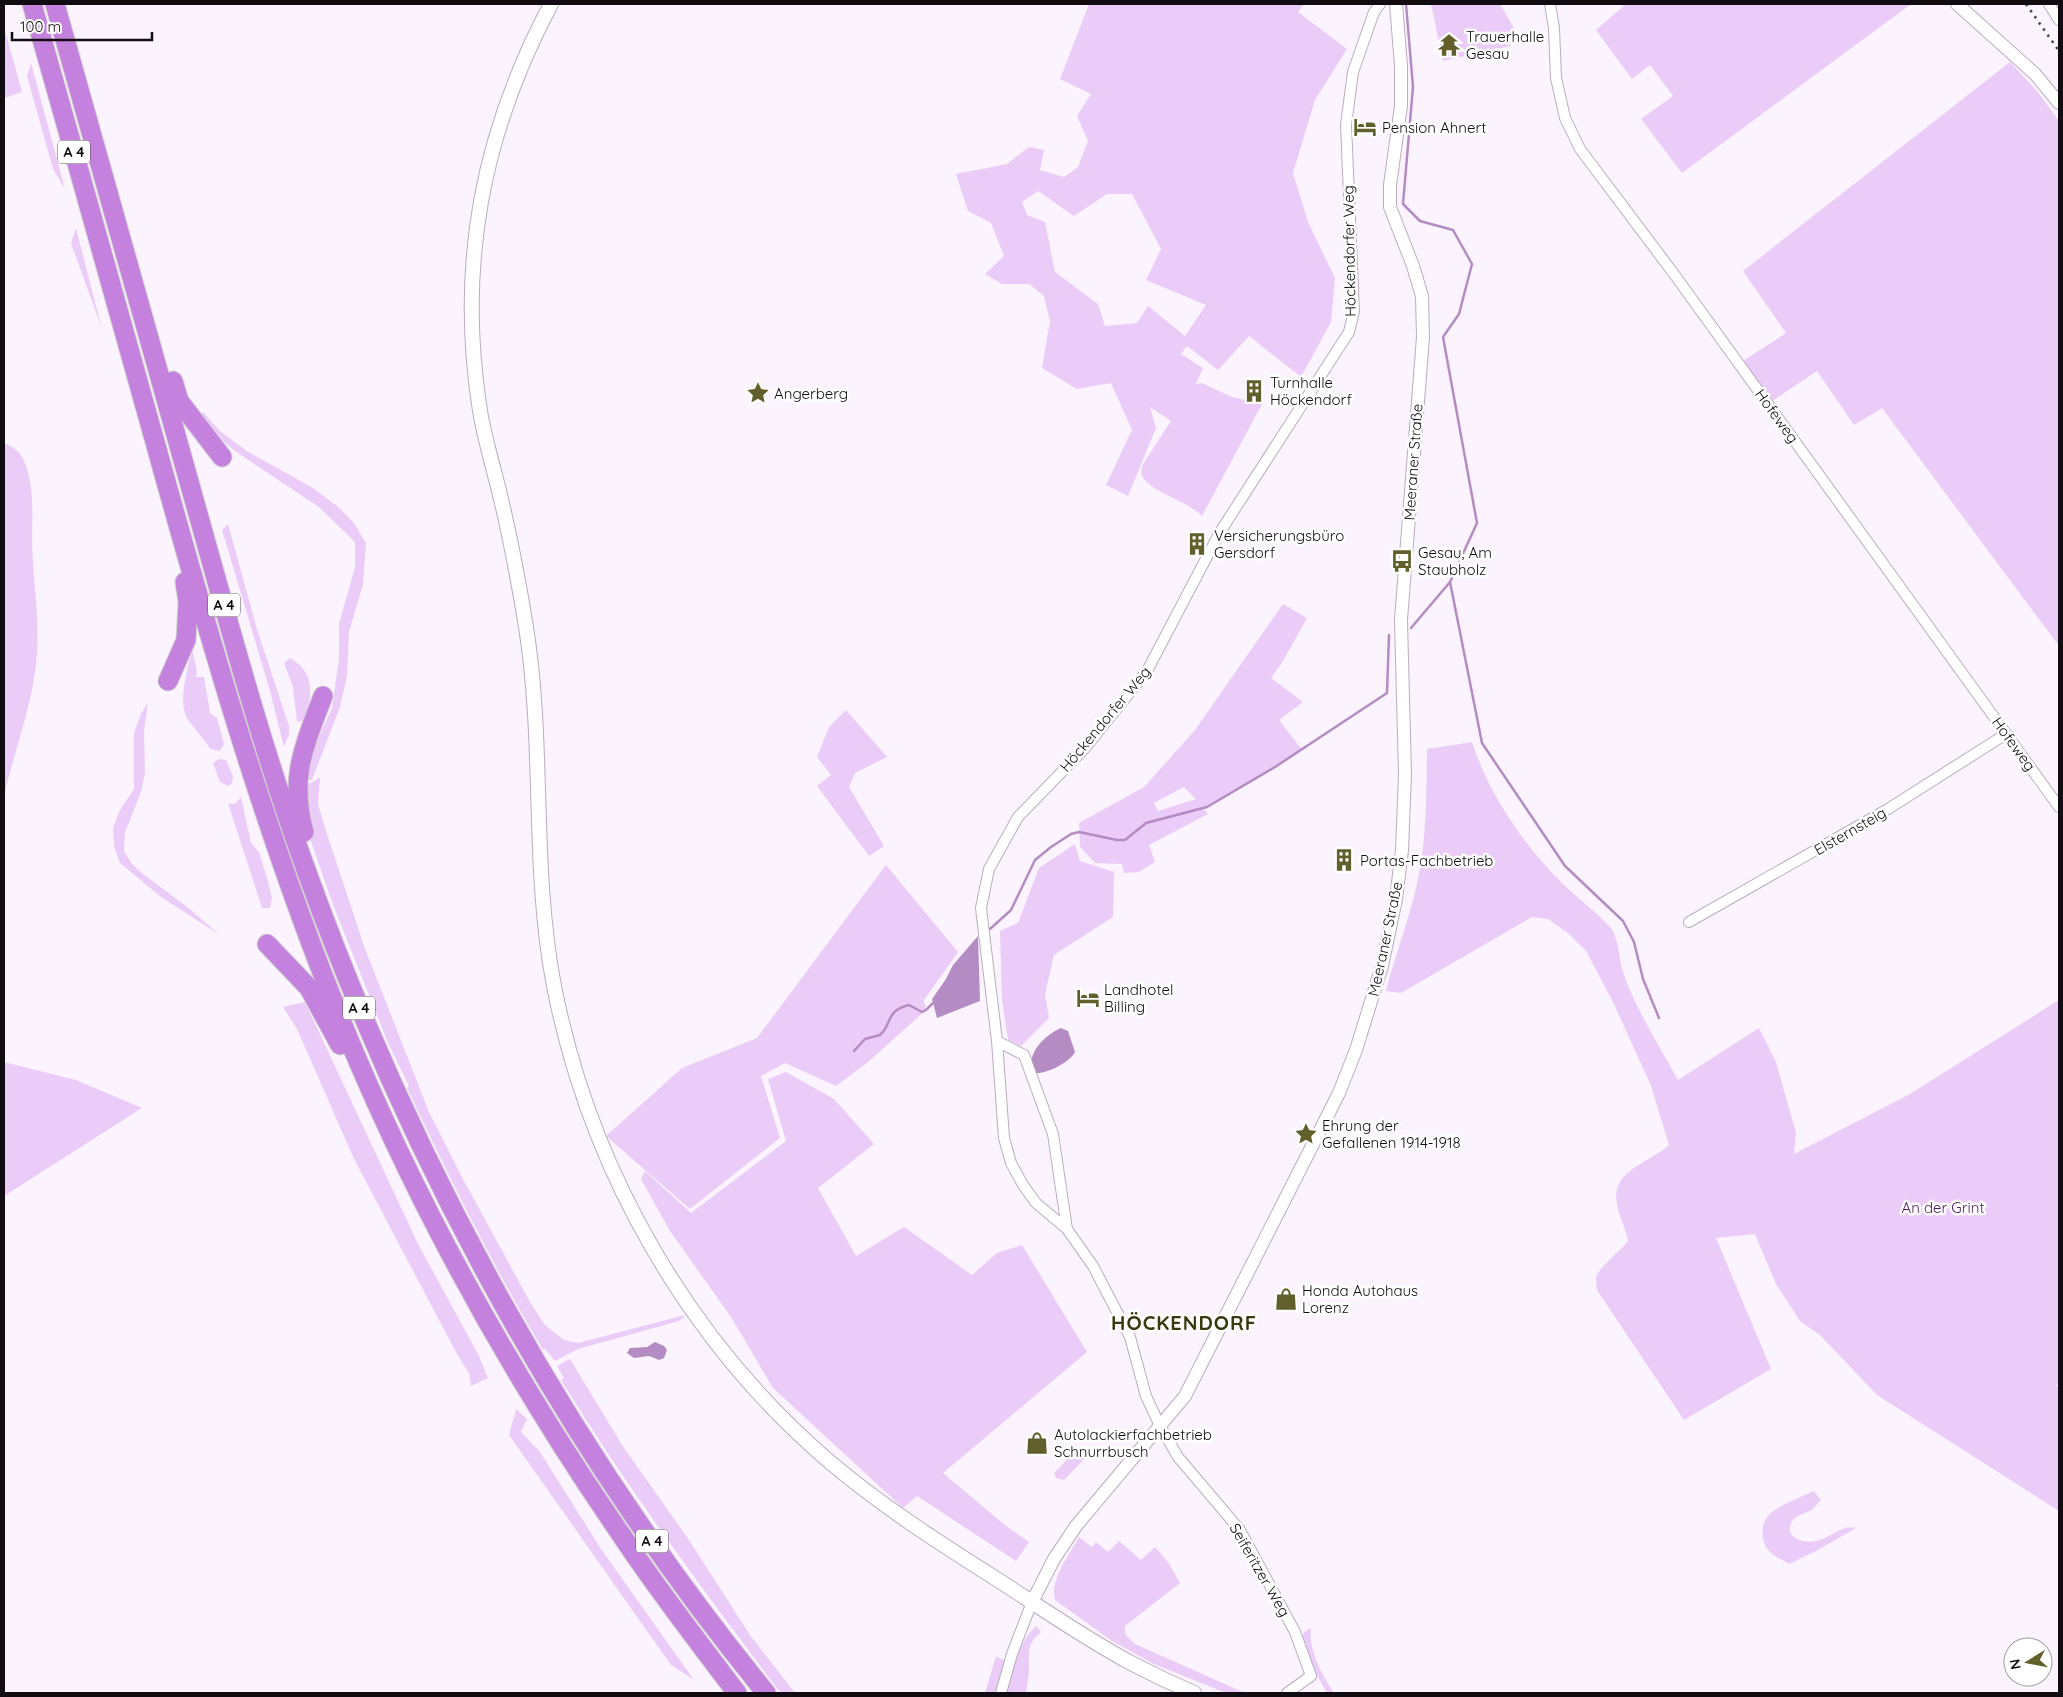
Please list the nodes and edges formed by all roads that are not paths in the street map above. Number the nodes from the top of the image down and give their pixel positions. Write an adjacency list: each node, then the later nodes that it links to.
1 (32, 4): 13 (highway, A 4)
2 (55, 4): 11 (highway, A 4)
3 (550, 4): 25 (main road)
4 (1380, 4): 21 (street, Höckendorfer Weg)
5 (1396, 4): 24 (street, Meeraner Straße)
6 (1550, 4): 16 (street, Hofeweg)
7 (1957, 4): 10 (street)
8 (2048, 4): 9 (street)
9 (2059, 20)
10 (2059, 103)
11 (147, 327): 12 (highway); 18 (highway, A 4)
12 (222, 457)
13 (180, 531): 14 (highway); 22 (highway, A 4)
14 (168, 681)
15 (323, 696): 18 (highway)
16 (2006, 734): 17 (street, Hofeweg); 19 (street, Elsternsteig)
17 (2059, 807)
18 (310, 881): 27 (highway, A 4)
19 (1689, 922)
20 (267, 944): 22 (highway)
21 (997, 1041): 23 (street); 23 (street, Höckendorfer Weg)
22 (365, 1075): 26 (highway, A 4)
23 (1068, 1229): 24 (street, Höckendorfer Weg)
24 (1160, 1426): 25 (street, Meeraner Straße); 30 (street, Seiferitzer Weg)
25 (1032, 1602): 28 (street, Meeraner Straße); 29 (main road)
26 (737, 1693)
27 (766, 1693)
28 (1001, 1693)
29 (1194, 1693)
30 (1287, 1693)

